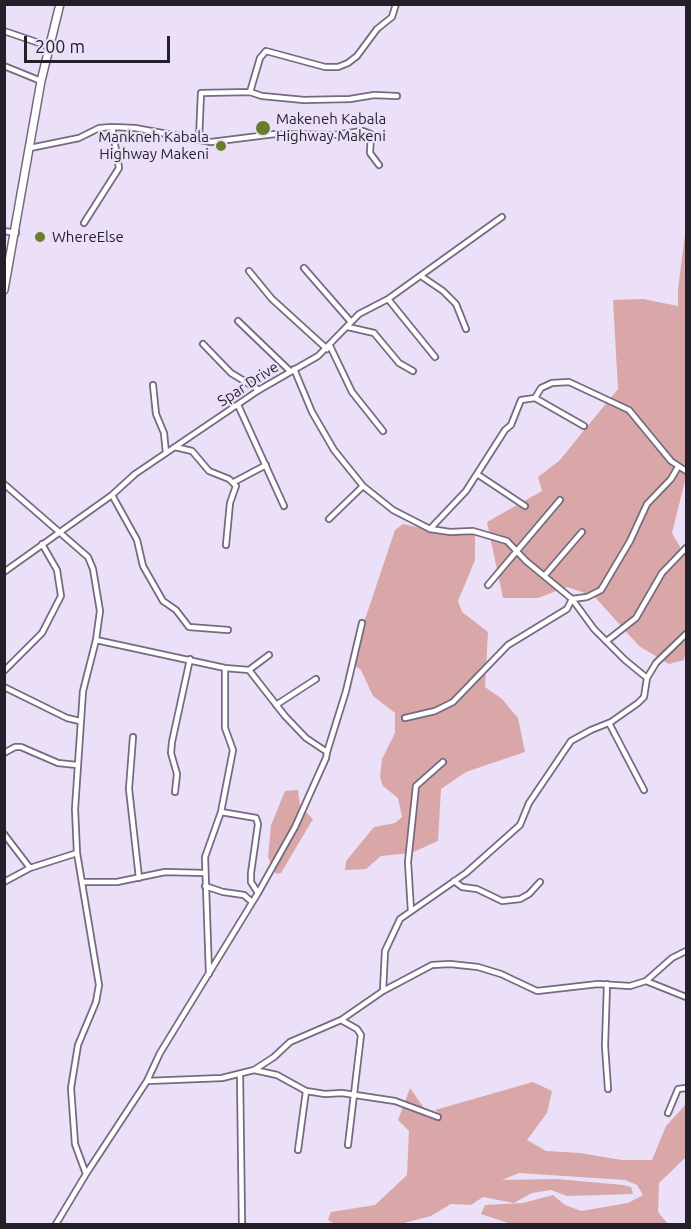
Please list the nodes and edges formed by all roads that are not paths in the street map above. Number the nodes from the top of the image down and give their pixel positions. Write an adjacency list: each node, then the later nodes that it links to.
1 (60, 4): 4 (main road)
2 (396, 4): 7 (street)
3 (4, 31): 4 (street)
4 (48, 46): 6 (main road)
5 (4, 66): 6 (street)
6 (41, 81): 11 (main road)
7 (250, 92): 8 (street); 10 (street)
8 (397, 96)
9 (112, 127): 10 (street); 11 (street); 14 (street)
10 (199, 139): 12 (street)
11 (30, 148): 16 (main road)
12 (379, 165)
13 (502, 217): 19 (street, Spar Drive)
14 (84, 223)
15 (4, 231): 16 (street)
16 (16, 233): 20 (main road)
17 (304, 268): 23 (street)
18 (249, 271): 26 (street)
19 (421, 276): 21 (street, Spar Drive); 24 (street)
20 (4, 290)
21 (388, 299): 23 (street, Spar Drive); 27 (street)
22 (238, 321): 28 (street)
23 (350, 325): 26 (street, Spar Drive); 29 (street)
24 (466, 329)
25 (203, 344): 31 (street)
26 (328, 348): 28 (street, Spar Drive); 35 (street)
27 (435, 357)
28 (292, 370): 31 (street, Spar Drive); 44 (street)
29 (413, 371)
30 (153, 385): 37 (street)
31 (259, 390): 33 (street, Spar Drive)
32 (535, 398): 34 (street); 39 (street); 41 (street)
33 (238, 405): 36 (street, Spar Drive); 38 (street)
34 (585, 426)
35 (383, 431)
36 (176, 447): 37 (street, Spar Drive); 42 (street)
37 (166, 453): 45 (street, Spar Drive)
38 (266, 465): 42 (street); 47 (street)
39 (678, 467): 40 (street); 60 (street)
40 (687, 471)
41 (477, 474): 48 (street); 50 (street)
42 (234, 482): 54 (street)
43 (4, 484): 51 (street)
44 (363, 486): 49 (street); 50 (street)
45 (112, 495): 51 (street, Spar Drive); 62 (street)
46 (560, 500): 56 (street)
47 (284, 506)
48 (525, 506)
49 (329, 519)
50 (430, 529): 56 (street)
51 (58, 532): 53 (street, Spar Drive); 64 (street)
52 (582, 532): 58 (street)
53 (42, 544): 57 (street, Spar Drive); 72 (street)
54 (226, 545)
55 (687, 548): 65 (street)
56 (517, 549): 58 (street); 59 (street)
57 (4, 572)
58 (545, 575): 60 (street)
59 (488, 585)
60 (572, 599): 65 (street); 79 (street)
61 (362, 623): 83 (street)
62 (228, 630)
63 (687, 634): 71 (street)
64 (96, 640): 67 (street); 80 (street)
65 (608, 640): 70 (street)
66 (269, 655): 69 (street)
67 (190, 659): 68 (street); 88 (street)
68 (225, 668): 69 (street); 89 (street)
69 (249, 670): 78 (street)
70 (637, 670): 71 (street); 73 (street)
71 (651, 670): 73 (street)
72 (4, 671)
73 (647, 678): 81 (street)
74 (316, 679): 78 (street)
75 (4, 687): 76 (street)
76 (11, 691): 77 (street); 80 (street)
77 (4, 697)
78 (276, 705): 83 (street)
79 (405, 718)
80 (80, 721): 86 (street)
81 (609, 723): 87 (street); 95 (street)
82 (133, 737): 94 (street)
83 (327, 752): 100 (street)
84 (4, 753): 86 (street)
85 (443, 762): 102 (street)
86 (77, 765): 91 (street)
87 (644, 790)
88 (175, 792)
89 (221, 812): 93 (street); 100 (street)
90 (5, 836): 92 (street)
91 (77, 853): 92 (street); 97 (street)
92 (30, 868): 96 (street)
93 (205, 873): 94 (street); 99 (street)
94 (139, 878): 97 (street)
95 (454, 881): 98 (street); 102 (street)
96 (4, 882)
97 (82, 882): 121 (street)
98 (540, 882)
99 (206, 886): 101 (street); 104 (street)
100 (258, 893): 101 (street)
101 (252, 902): 104 (street)
102 (411, 911): 107 (street)
103 (687, 951): 105 (street)
104 (209, 975): 112 (street)
105 (645, 981): 106 (street); 108 (street)
106 (607, 984): 107 (street); 114 (street)
107 (383, 991): 109 (street)
108 (687, 997)
109 (341, 1020): 110 (street); 116 (street)
110 (254, 1070): 111 (street); 115 (street)
111 (240, 1074): 112 (street); 123 (street)
112 (147, 1081): 121 (street)
113 (687, 1088): 117 (street)
114 (608, 1089)
115 (306, 1091): 116 (street); 120 (street)
116 (352, 1094): 118 (street); 119 (street)
117 (668, 1113)
118 (438, 1117)
119 (348, 1145)
120 (298, 1150)
121 (86, 1174): 122 (street)
122 (56, 1224)
123 (242, 1224)

